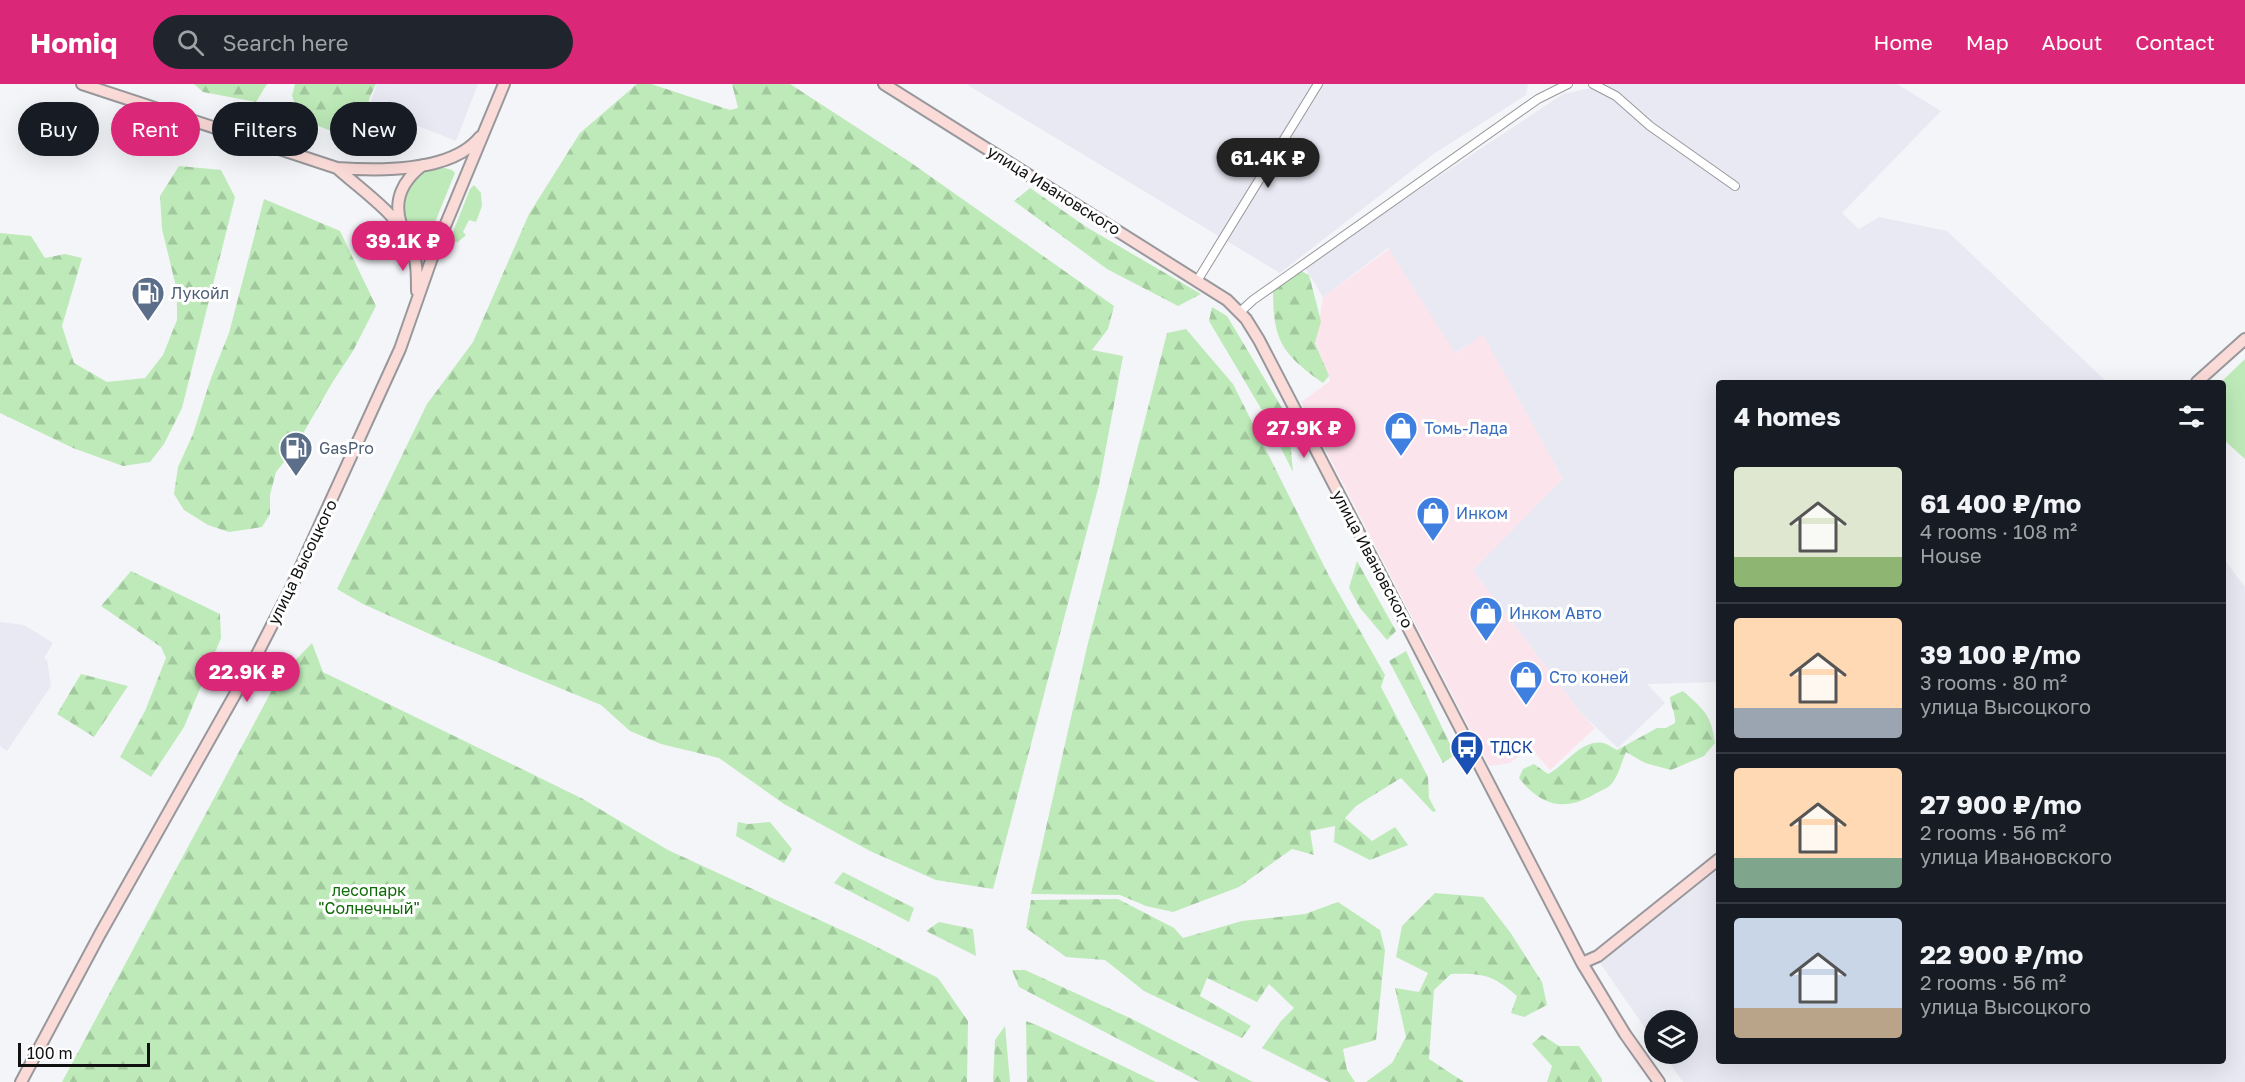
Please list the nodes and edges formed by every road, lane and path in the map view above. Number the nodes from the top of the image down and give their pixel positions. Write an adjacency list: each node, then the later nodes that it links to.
1 (82, 84): 11 (main road)
2 (504, 84): 8 (main road, улица Высоцкого)
3 (884, 84): 16 (main road, улица Ивановского)
4 (1318, 84): 16 (street)
5 (1568, 84): 7 (street)
6 (1593, 84): 12 (street)
7 (1549, 88): 18 (street)
8 (487, 128): 9 (main road); 10 (main road, улица Высоцкого)
9 (430, 163): 10 (main road); 11 (main road); 13 (main road)
10 (470, 166): 15 (main road, улица Высоцкого)
11 (337, 168): 13 (main road)
12 (1736, 186)
13 (403, 230): 14 (main road)
14 (411, 244): 15 (main road); 17 (main road)
15 (433, 255): 17 (main road, улица Высоцкого)
16 (1197, 281): 18 (main road, улица Ивановского)
17 (417, 297): 23 (main road, улица Высоцкого)
18 (1240, 312): 22 (main road, улица Ивановского)
19 (2245, 339): 20 (main road)
20 (2199, 380)
21 (1716, 861): 22 (main road)
22 (1582, 963): 24 (main road, улица Ивановского)
23 (21, 1082)
24 (1659, 1082)

